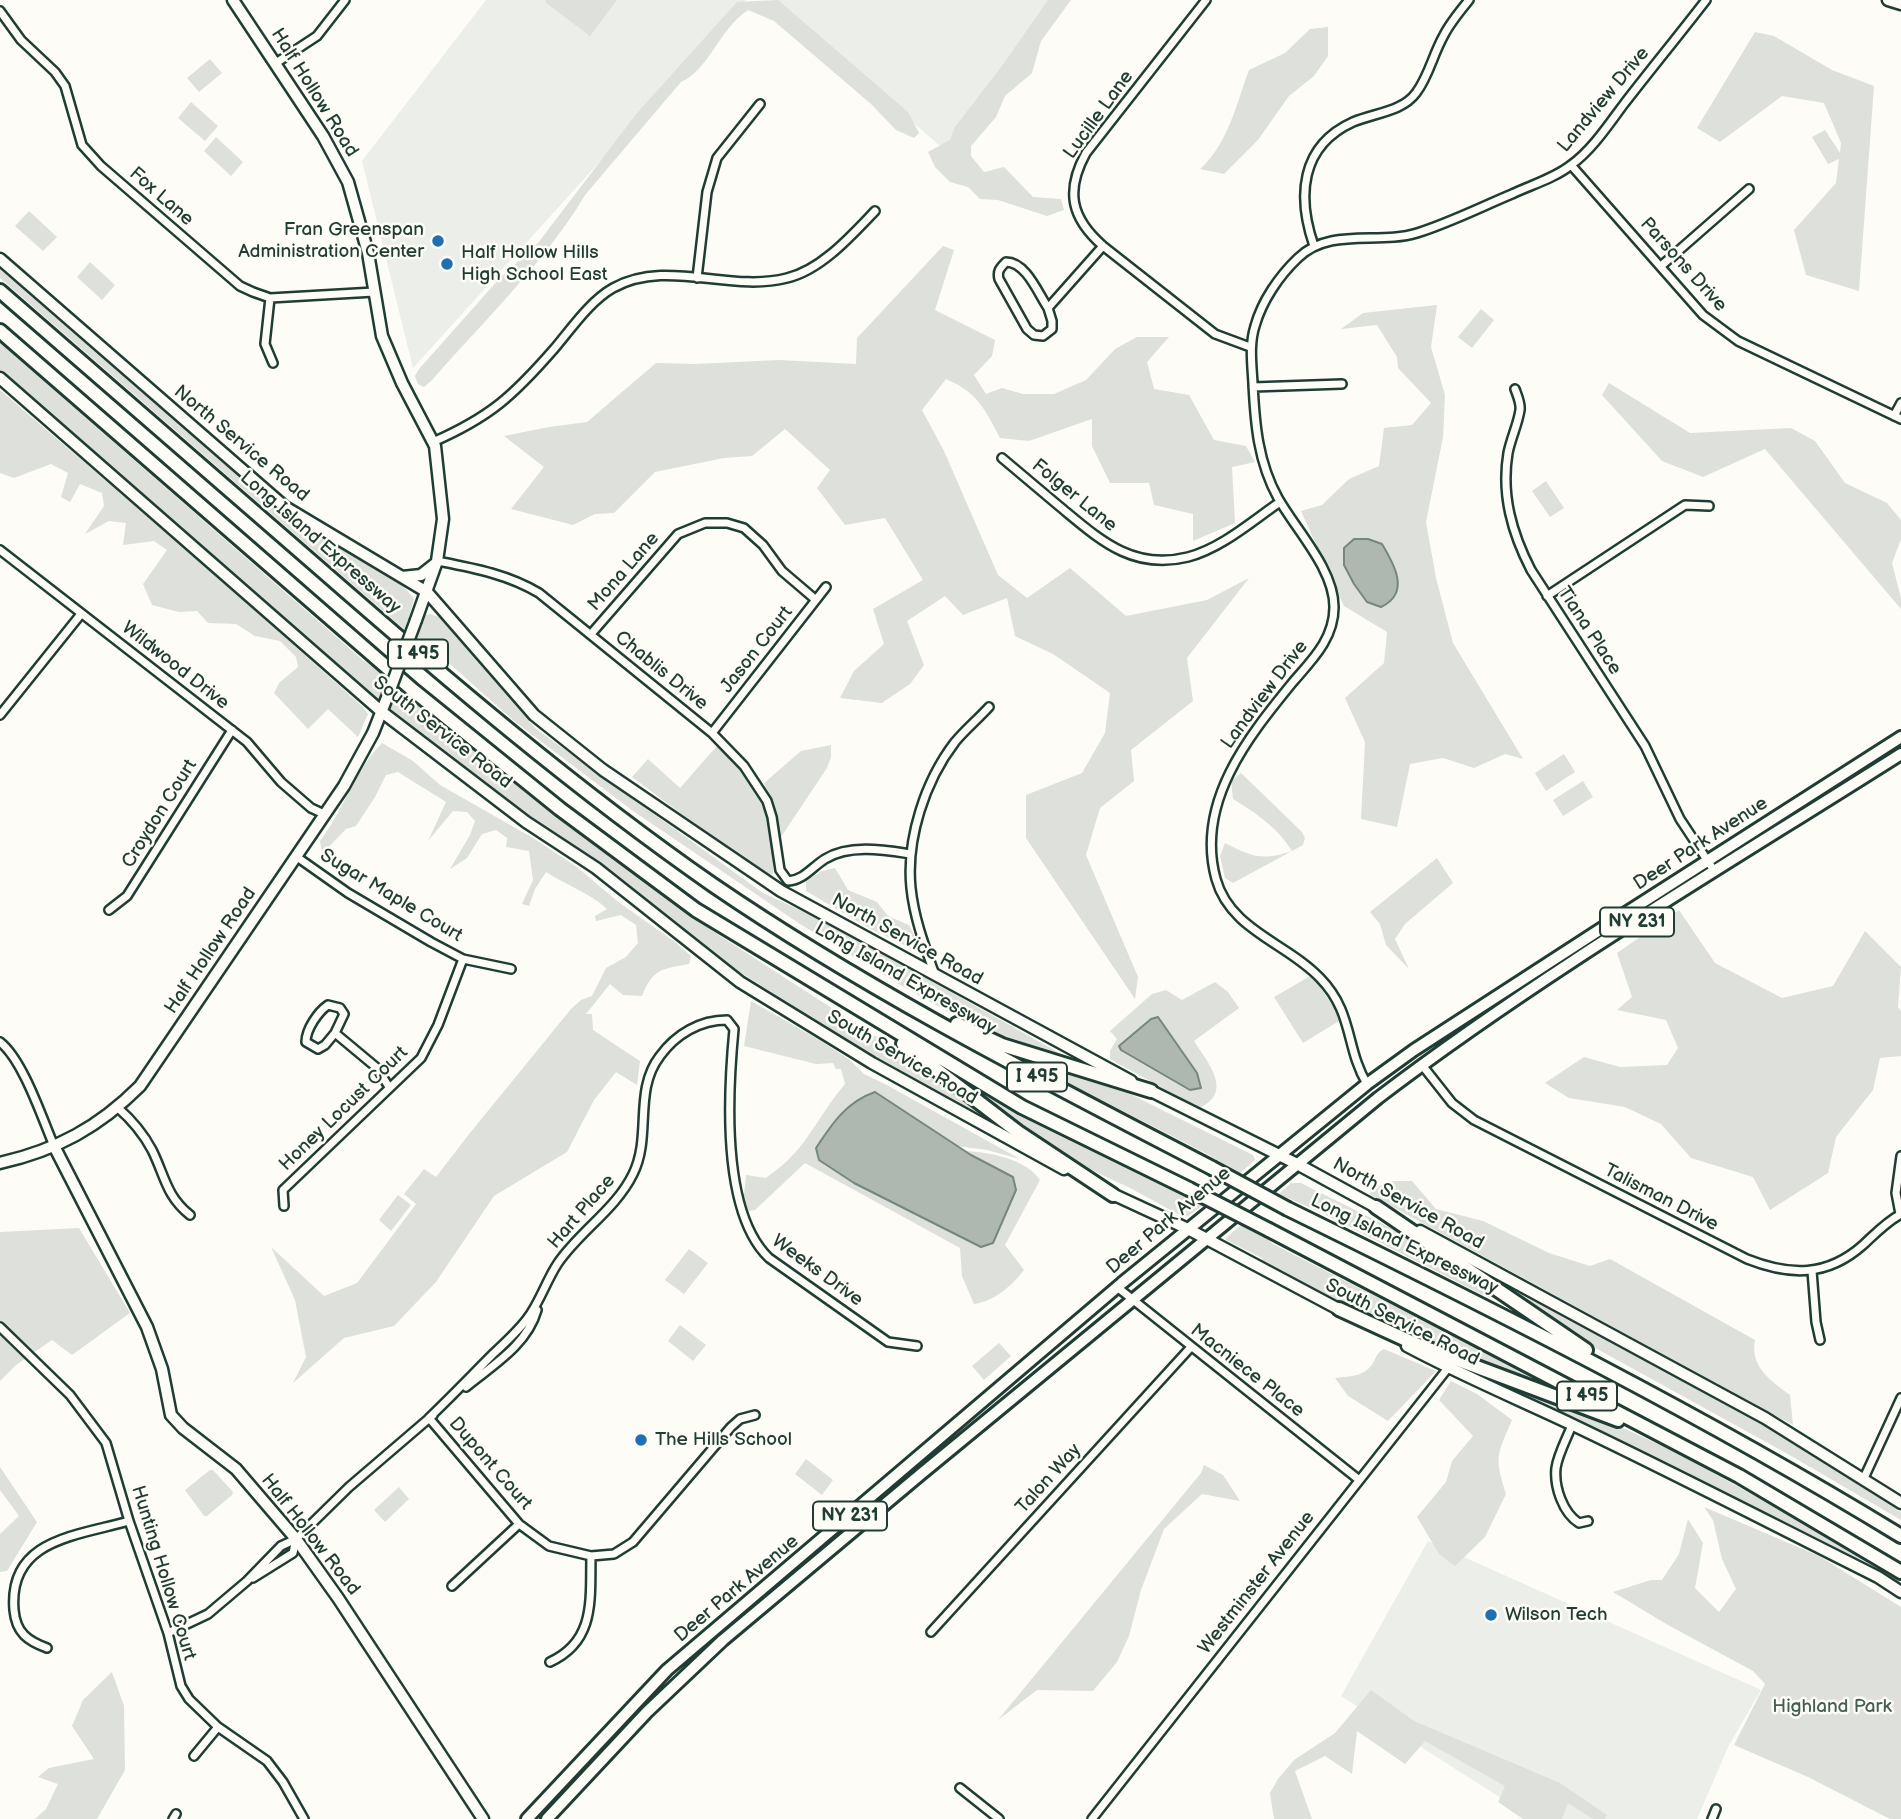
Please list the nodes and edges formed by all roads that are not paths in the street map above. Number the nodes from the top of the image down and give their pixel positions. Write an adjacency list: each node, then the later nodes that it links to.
1 (233, 0): 9 (main road, Half Hollow Road)
2 (345, 0): 9 (street)
3 (1206, 0): 14 (street, Lucille Lane)
4 (1469, 0): 15 (street)
5 (1706, 0): 11 (street, Landview Drive)
6 (1888, 0): 7 (main road)
7 (1901, 4)
8 (0, 11): 21 (street, Fox Lane)
9 (276, 63): 20 (main road, Half Hollow Road)
10 (760, 104): 18 (street)
11 (1571, 165): 15 (street, Landview Drive); 17 (street, Parsons Drive)
12 (1749, 189): 17 (street)
13 (875, 211): 18 (street)
14 (1103, 246): 22 (street); 24 (street, Lucille Lane)
15 (1314, 246): 24 (street, Landview Drive)
16 (0, 259): 38 (main road, North Service Road)
17 (1661, 266): 31 (street, Parsons Drive)
18 (697, 278): 32 (street)
19 (0, 290): 61 (highway, Long Island Expressway / I 495)
20 (374, 292): 21 (street, Fox Lane); 32 (main road, Half Hollow Road)
21 (270, 298): 25 (street)
22 (1048, 308): 22 (street)
23 (0, 331): 63 (highway, I 495)
24 (1250, 347): 28 (street, Landview Drive)
25 (273, 363)
26 (0, 378): 46 (main road, South Service Road)
27 (1342, 384): 28 (street)
28 (1253, 387): 34 (street, Landview Drive)
29 (1515, 389): 41 (street, Tiana Place)
30 (1901, 403): 31 (street)
31 (1898, 418)
32 (433, 442): 37 (main road, Half Hollow Road)
33 (1002, 457): 34 (street, Folger Lane)
34 (1280, 502): 67 (street, Landview Drive)
35 (1709, 506): 41 (street)
36 (0, 550): 43 (street, Wildwood Drive)
37 (437, 561): 38 (main road); 40 (main road, Half Hollow Road); 44 (street, Chablis Drive)
38 (401, 577): 40 (main road, North Service Road)
39 (827, 587): 42 (street, Jason Court)
40 (427, 592): 46 (main road, Half Hollow Road, bridge); 60 (main road, North Service Road)
41 (1547, 596): 55 (street, Tiana Place)
42 (816, 600): 44 (street, Mona Lane); 49 (street, Jason Court)
43 (81, 614): 47 (street); 48 (street, Wildwood Drive)
44 (591, 634): 49 (street, Chablis Drive)
45 (989, 707): 53 (street)
46 (382, 712): 52 (main road, Half Hollow Road); 76 (main road, South Service Road)
47 (0, 715)
48 (232, 730): 52 (street, Wildwood Drive); 57 (street, Croydon Court)
49 (712, 733): 53 (street, Chablis Drive)
50 (1901, 737): 55 (main road, Deer Park Avenue / NY 231)
51 (1901, 754): 56 (main road, Deer Park Avenue / NY 231)
52 (324, 814): 54 (main road, Half Hollow Road)
53 (911, 854): 60 (street)
54 (297, 856): 58 (street, Sugar Maple Court); 70 (main road, Half Hollow Road)
55 (1709, 861): 56 (street, Tiana Place); 67 (main road, Deer Park Avenue / NY 231)
56 (1715, 872): 66 (main road, Deer Park Avenue / NY 231)
57 (109, 910)
58 (463, 958): 59 (street, Sugar Maple Court); 68 (street, Honey Locust Court)
59 (511, 969)
60 (935, 976): 69 (main road, North Service Road)
61 (865, 982): 69 (highway); 91 (highway, Long Island Expressway / I 495, bridge)
62 (727, 1020): 89 (street, Weeks Drive); 95 (street, Hart Place)
63 (882, 1024): 76 (highway); 97 (highway, I 495, bridge)
64 (335, 1033): 64 (street); 68 (street)
65 (0, 1042): 71 (street)
66 (1422, 1065): 75 (main road, Deer Park Avenue / NY 231); 83 (street, Talisman Drive)
67 (1367, 1084): 72 (main road, Deer Park Avenue / NY 231)
68 (389, 1087): 77 (street, Honey Locust Court)
69 (1151, 1091): 72 (main road, North Service Road)
70 (117, 1107): 71 (main road, Half Hollow Road); 80 (street)
71 (54, 1146): 74 (main road); 105 (main road, Half Hollow Road)
72 (1278, 1154): 75 (main road, North Service Road); 81 (main road, Deer Park Avenue / NY 231)
73 (1901, 1156): 79 (street)
74 (0, 1163)
75 (1299, 1165): 78 (main road, North Service Road); 82 (main road, Deer Park Avenue / NY 231)
76 (1113, 1195): 81 (main road, South Service Road)
77 (284, 1206)
78 (1376, 1207): 91 (highway); 98 (main road, North Service Road)
79 (1901, 1214): 83 (street, Talisman Drive)
80 (190, 1216)
81 (1188, 1229): 82 (main road, South Service Road); 84 (main road, Deer Park Avenue / NY 231)
82 (1208, 1240): 85 (main road, Deer Park Avenue / NY 231); 86 (main road, South Service Road)
83 (1812, 1271): 88 (street)
84 (1117, 1287): 85 (street, Macniece Place); 110 (main road, Deer Park Avenue / NY 231)
85 (1133, 1299): 90 (street, Macniece Place); 112 (main road, Deer Park Avenue / NY 231)
86 (1339, 1310): 92 (main road, South Service Road); 97 (highway)
87 (0, 1327): 101 (street, Hunting Hollow Court)
88 (1820, 1340)
89 (917, 1346)
90 (1191, 1347): 99 (street, Macniece Place); 113 (street, Talon Way)
91 (1604, 1367): 104 (highway, Long Island Expressway / I 495)
92 (1448, 1368): 96 (main road, South Service Road); 99 (street, Westminster Avenue)
93 (1900, 1401): 98 (street)
94 (755, 1415): 106 (street, Dupont Court)
95 (429, 1418): 103 (street, Dupont Court); 105 (street, Hart Place)
96 (1572, 1425): 102 (street); 111 (main road, South Service Road)
97 (1739, 1476): 107 (highway, I 495)
98 (1864, 1478): 100 (main road, North Service Road)
99 (1358, 1479): 126 (street, Westminster Avenue)
100 (1901, 1503)
101 (129, 1521): 114 (street, Hunting Hollow Court); 115 (street)
102 (1588, 1521)
103 (519, 1524): 106 (street, Dupont Court); 109 (street)
104 (1901, 1536)
105 (296, 1539): 108 (street); 108 (street); 122 (main road, Half Hollow Road)
106 (591, 1556): 116 (street)
107 (1901, 1572)
108 (247, 1581): 114 (street)
109 (452, 1586)
110 (765, 1588): 112 (main road); 123 (main road, Deer Park Avenue / NY 231)
111 (1901, 1592)
112 (773, 1598): 124 (main road, Deer Park Avenue / NY 231)
113 (931, 1632)
114 (168, 1633): 117 (street, Hunting Hollow Court)
115 (47, 1648)
116 (550, 1662)
117 (218, 1727): 118 (street); 121 (street, Hunting Hollow Court)
118 (194, 1756)
119 (960, 1788): 125 (street)
120 (1716, 1809): 127 (street)
121 (304, 1819)
122 (483, 1819)
123 (527, 1819)
124 (547, 1819)
125 (999, 1819)
126 (1092, 1819)
127 (1712, 1819)

